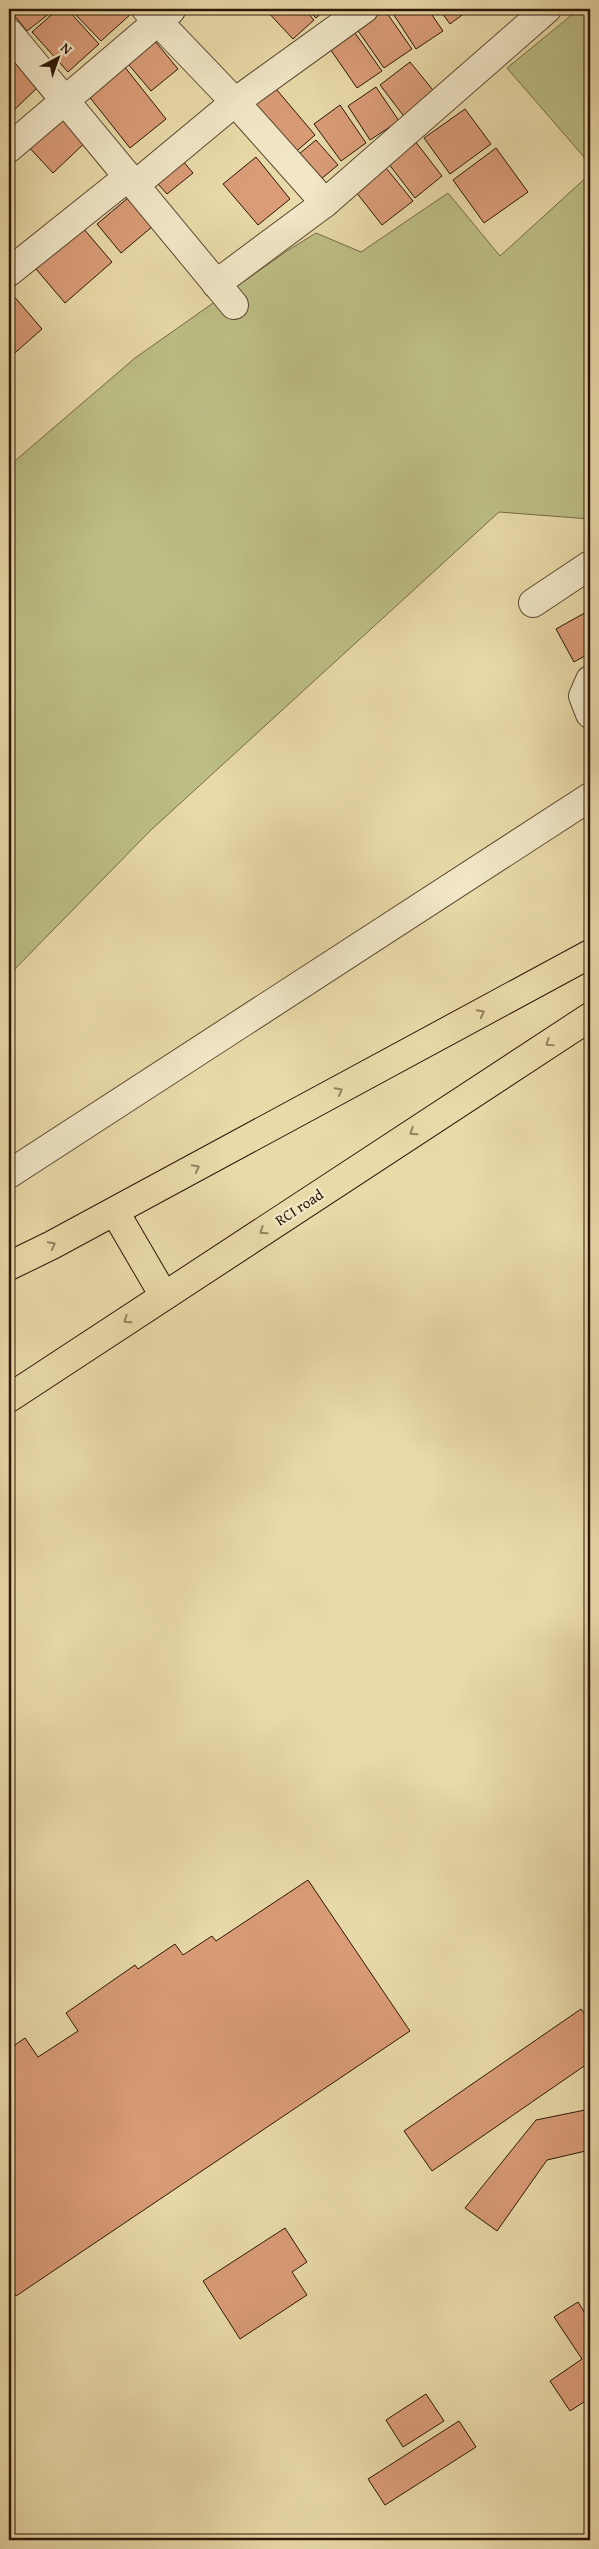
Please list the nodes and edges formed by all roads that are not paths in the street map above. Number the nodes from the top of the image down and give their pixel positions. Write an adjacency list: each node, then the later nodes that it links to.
1 (364, 9): 6 (street)
2 (548, 9): 9 (street)
3 (159, 13): 5 (street); 6 (street)
4 (9, 33): 5 (street)
5 (66, 102): 7 (street); 8 (street)
6 (236, 102): 8 (street); 9 (street)
7 (9, 148)
8 (131, 181): 10 (street); 11 (street)
9 (325, 203): 11 (street)
10 (9, 272)
11 (216, 284): 12 (street)
12 (234, 305)
13 (590, 566): 14 (street)
14 (533, 603)
15 (590, 680): 16 (street)
16 (590, 714)
17 (590, 797): 20 (street)
18 (590, 954): 21 (main road, one-way to 18)
19 (590, 1017): 23 (main road, RCI road, one-way to 23)
20 (9, 1174)
21 (115, 1212): 22 (main road, one-way to 21); 23 (main road)
22 (9, 1266)
23 (164, 1296): 24 (main road, RCI road, one-way to 24)
24 (9, 1398)

